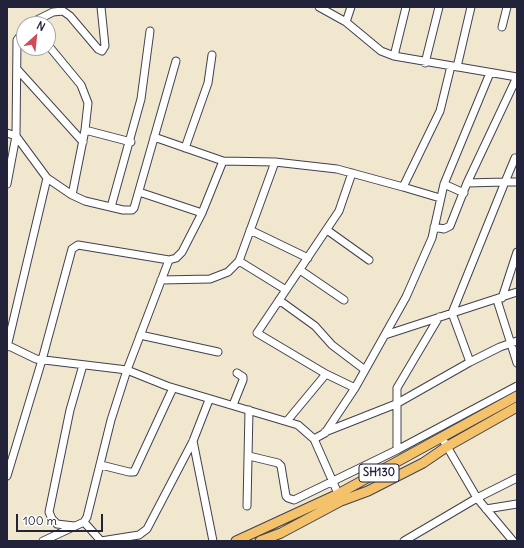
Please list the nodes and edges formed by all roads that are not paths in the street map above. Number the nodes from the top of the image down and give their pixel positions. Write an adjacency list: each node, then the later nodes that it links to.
1 (100, 7): 8 (street)
2 (318, 7): 9 (street)
3 (351, 7): 9 (street)
4 (406, 7): 15 (street)
5 (439, 7): 17 (street)
6 (471, 7): 18 (street)
7 (507, 7): 10 (street)
8 (47, 16)
9 (346, 22): 15 (street)
10 (502, 27)
11 (150, 31): 27 (street)
12 (56, 55): 22 (street)
13 (212, 55): 28 (street)
14 (17, 56): 19 (street)
15 (394, 56): 17 (street)
16 (176, 61): 25 (street)
17 (426, 63): 18 (street)
18 (454, 66): 20 (street); 39 (street)
19 (17, 69): 24 (street); 26 (street)
20 (490, 73): 21 (street); 38 (street)
21 (517, 77): 36 (street)
22 (85, 130): 26 (street); 27 (street)
23 (7, 133): 24 (street)
24 (16, 136): 33 (street); 37 (street)
25 (154, 137): 28 (street); 40 (street)
26 (83, 142): 42 (street)
27 (130, 142): 44 (street)
28 (185, 148): 30 (street)
29 (515, 158): 34 (street)
30 (223, 161): 31 (street); 45 (street)
31 (275, 162): 32 (street); 47 (street)
32 (352, 172): 39 (street); 48 (street)
33 (47, 178): 42 (street); 66 (street)
34 (505, 182): 35 (street); 36 (street); 61 (street)
35 (517, 182)
36 (468, 183): 41 (street)
37 (7, 184)
38 (444, 184): 41 (street); 43 (street)
39 (403, 187): 43 (street)
40 (139, 192): 44 (street); 45 (street)
41 (464, 193): 46 (street)
42 (72, 195): 44 (street)
43 (440, 198): 46 (street)
44 (111, 207)
45 (202, 214): 51 (street)
46 (434, 226): 64 (street)
47 (250, 230): 50 (street); 53 (street)
48 (327, 230): 50 (street); 52 (street)
49 (517, 252): 58 (street)
50 (308, 258): 54 (street)
51 (169, 260): 55 (street); 68 (street)
52 (369, 260)
53 (239, 261): 55 (street); 56 (street)
54 (300, 270): 56 (street); 60 (street)
55 (161, 280): 63 (street)
56 (286, 290): 59 (street)
57 (517, 292): 58 (street)
58 (499, 299): 61 (street); 65 (street)
59 (279, 300): 73 (street); 75 (street)
60 (344, 300)
61 (452, 312): 62 (street); 69 (street)
62 (439, 317): 64 (street); 81 (street)
63 (140, 335): 67 (street); 72 (street)
64 (385, 335): 73 (street)
65 (514, 342): 69 (street); 70 (street)
66 (7, 346): 68 (street)
67 (218, 352)
68 (42, 360): 71 (street); 93 (street)
69 (470, 362): 81 (street)
70 (517, 363)
71 (83, 365): 72 (street); 102 (street)
72 (127, 370): 77 (street); 92 (street)
73 (365, 370): 78 (street)
74 (237, 373): 82 (street)
75 (326, 374): 78 (street); 85 (street)
76 (517, 386): 90 (street)
77 (173, 388): 80 (street); 92 (street)
78 (355, 388): 86 (street)
79 (517, 396): 89 (main road)
80 (209, 400): 82 (street); 88 (street)
81 (396, 404): 86 (street); 90 (street)
82 (233, 406): 84 (street)
83 (517, 407): 89 (main road)
84 (249, 410): 85 (street); 91 (street)
85 (287, 421): 87 (street)
86 (325, 432): 87 (street)
87 (314, 439): 95 (street)
88 (193, 441): 104 (street); 105 (street)
89 (445, 442): 96 (main road); 97 (street)
90 (398, 450): 95 (street)
91 (248, 456): 95 (street); 99 (street)
92 (101, 465): 101 (street)
93 (7, 476)
94 (517, 478): 97 (street)
95 (332, 481): 96 (street)
96 (340, 497): 106 (main road); 107 (main road)
97 (477, 498): 100 (street); 108 (street)
98 (517, 504): 100 (street)
99 (247, 506)
100 (486, 508): 109 (street)
101 (84, 522): 102 (street); 104 (street)
102 (74, 526): 103 (street)
103 (43, 541)
104 (101, 541)
105 (213, 541)
106 (236, 541)
107 (260, 541)
108 (404, 541)
109 (513, 541)

